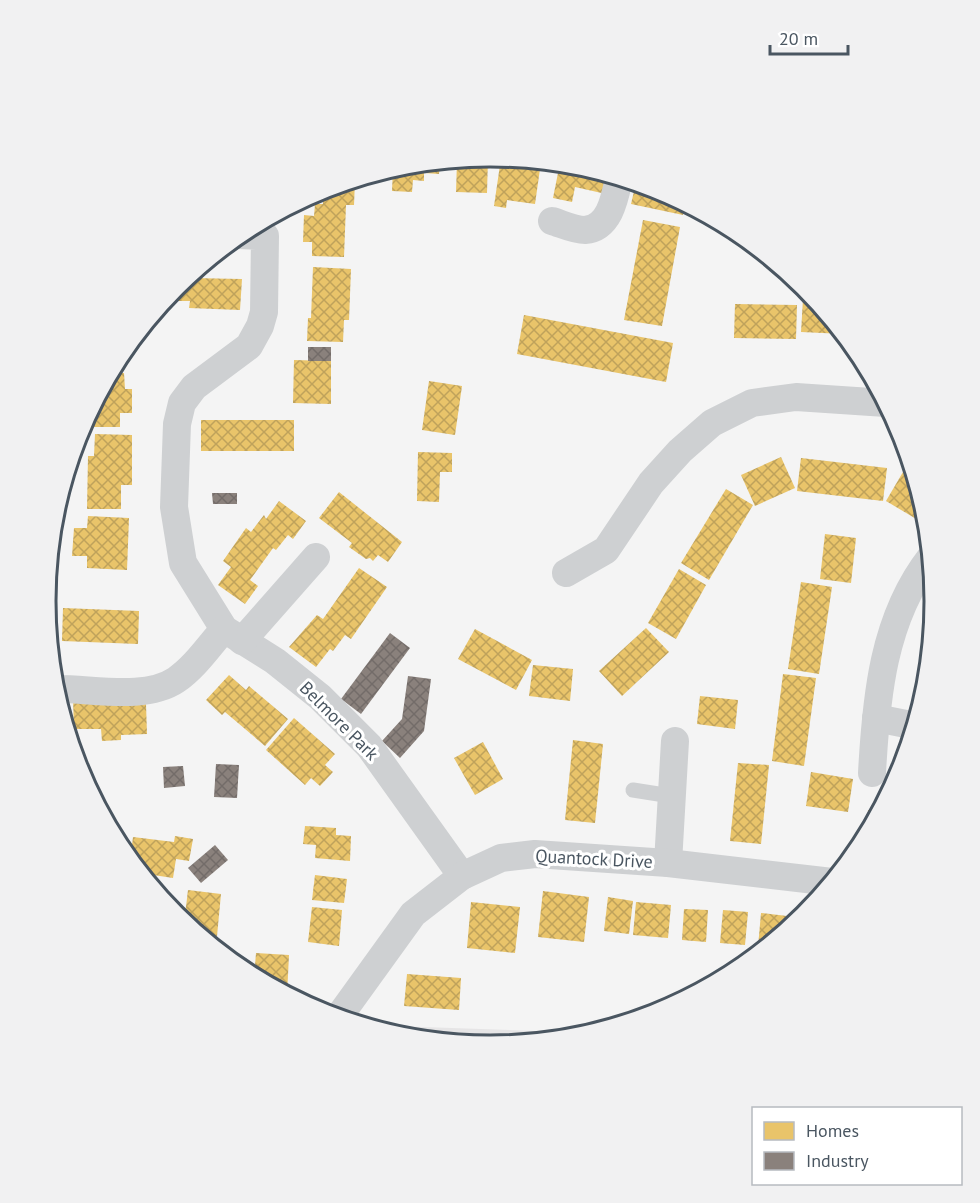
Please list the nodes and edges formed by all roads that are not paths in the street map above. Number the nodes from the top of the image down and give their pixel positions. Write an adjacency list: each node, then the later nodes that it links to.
1 (617, 186): 2 (street)
2 (552, 221)
3 (257, 235): 8 (street, Belmore Park)
4 (876, 402): 7 (street)
5 (316, 557): 8 (street)
6 (924, 569): 10 (street)
7 (566, 573)
8 (233, 635): 9 (street); 17 (street, Belmore Park)
9 (65, 689)
10 (876, 718): 11 (street); 13 (street)
11 (907, 724)
12 (675, 741): 15 (street, Quantock Drive)
13 (872, 772)
14 (633, 790): 15 (lane)
15 (671, 796): 16 (street, Quantock Drive)
16 (668, 863): 17 (street, Quantock Drive); 18 (street, Quantock Drive)
17 (462, 876): 19 (street, Quantock Drive)
18 (823, 881)
19 (343, 1010)

